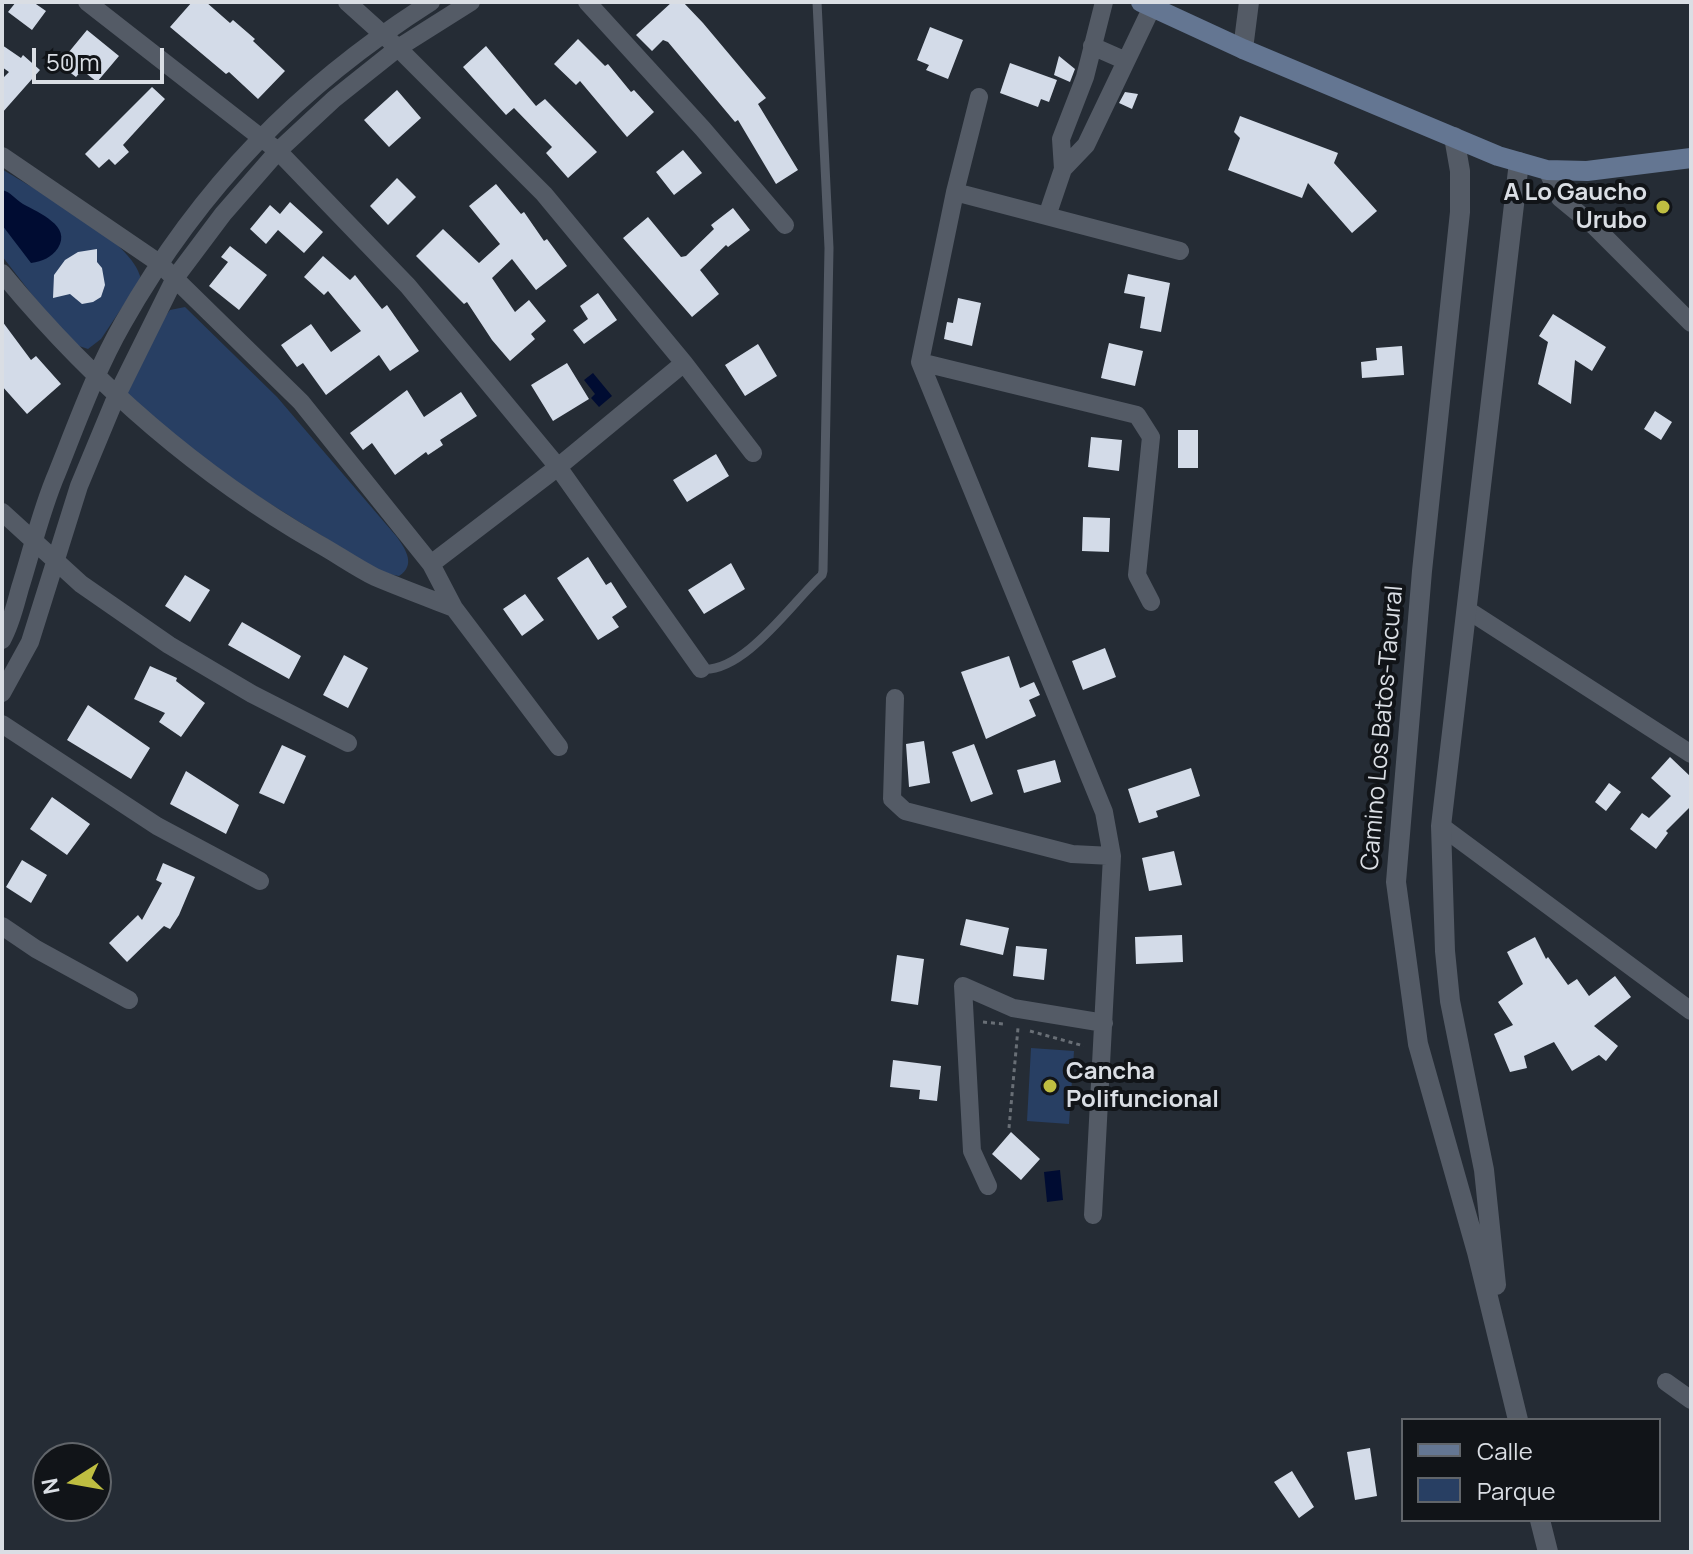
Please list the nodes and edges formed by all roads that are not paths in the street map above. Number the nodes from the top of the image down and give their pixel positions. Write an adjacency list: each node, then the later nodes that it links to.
1 (87, 2): 16 (street)
2 (347, 2): 10 (street)
3 (431, 2): 10 (street)
4 (471, 2): 12 (street)
5 (587, 2): 26 (street)
6 (817, 2): 46 (lane)
7 (1104, 2): 11 (street)
8 (1249, 2): 13 (street)
9 (1147, 4): 13 (main road); 14 (street)
10 (382, 33): 12 (street); 16 (street)
11 (1092, 46): 14 (street); 22 (street)
12 (398, 48): 18 (street); 33 (street)
13 (1243, 49): 17 (main road)
14 (1126, 61): 22 (street)
15 (979, 97): 24 (street)
16 (261, 137): 18 (street); 28 (street)
17 (1454, 137): 21 (main road); 62 (street, Camino Los Batos-Tacural)
18 (278, 151): 30 (street); 37 (street)
19 (2, 156): 28 (street)
20 (1691, 158): 23 (main road)
21 (1519, 162): 23 (main road); 44 (street, Camino Los Batos-Tacural)
22 (1063, 169): 25 (street)
23 (1547, 170): 31 (street)
24 (955, 192): 25 (street); 32 (street)
25 (1047, 216): 27 (street)
26 (785, 225)
27 (1180, 251)
28 (159, 263): 30 (street); 34 (street)
29 (2, 273): 34 (street)
30 (175, 278): 35 (street); 41 (street)
31 (1691, 323)
32 (920, 362): 42 (street); 54 (street)
33 (684, 363): 36 (street); 37 (street)
34 (97, 377): 35 (street); 39 (street)
35 (116, 397): 40 (street); 43 (street)
36 (753, 453)
37 (558, 467): 41 (street); 46 (street)
38 (2, 512): 39 (street)
39 (35, 540): 40 (street); 45 (street)
40 (57, 560): 47 (street); 50 (street)
41 (431, 564): 43 (street)
42 (1151, 602)
43 (454, 608): 51 (street)
44 (1466, 609): 52 (street); 53 (street, Camino Los Batos-Tacural)
45 (2, 640)
46 (701, 669)
47 (2, 693)
48 (895, 698): 54 (street)
49 (2, 724): 55 (street)
50 (348, 743)
51 (559, 747)
52 (1691, 754)
53 (1441, 826): 58 (street); 62 (street, Camino Los Batos-Tacural)
54 (1112, 856): 59 (street)
55 (260, 881)
56 (2, 926): 57 (street)
57 (129, 1000)
58 (1691, 1011)
59 (1104, 1023): 60 (street); 61 (street)
60 (988, 1186)
61 (1093, 1215)
62 (1504, 1361): 65 (street, Camino Los Batos-Tacural)
63 (1666, 1382): 64 (street)
64 (1691, 1400)
65 (1518, 1418)
66 (1540, 1522): 67 (street)
67 (1548, 1552)

